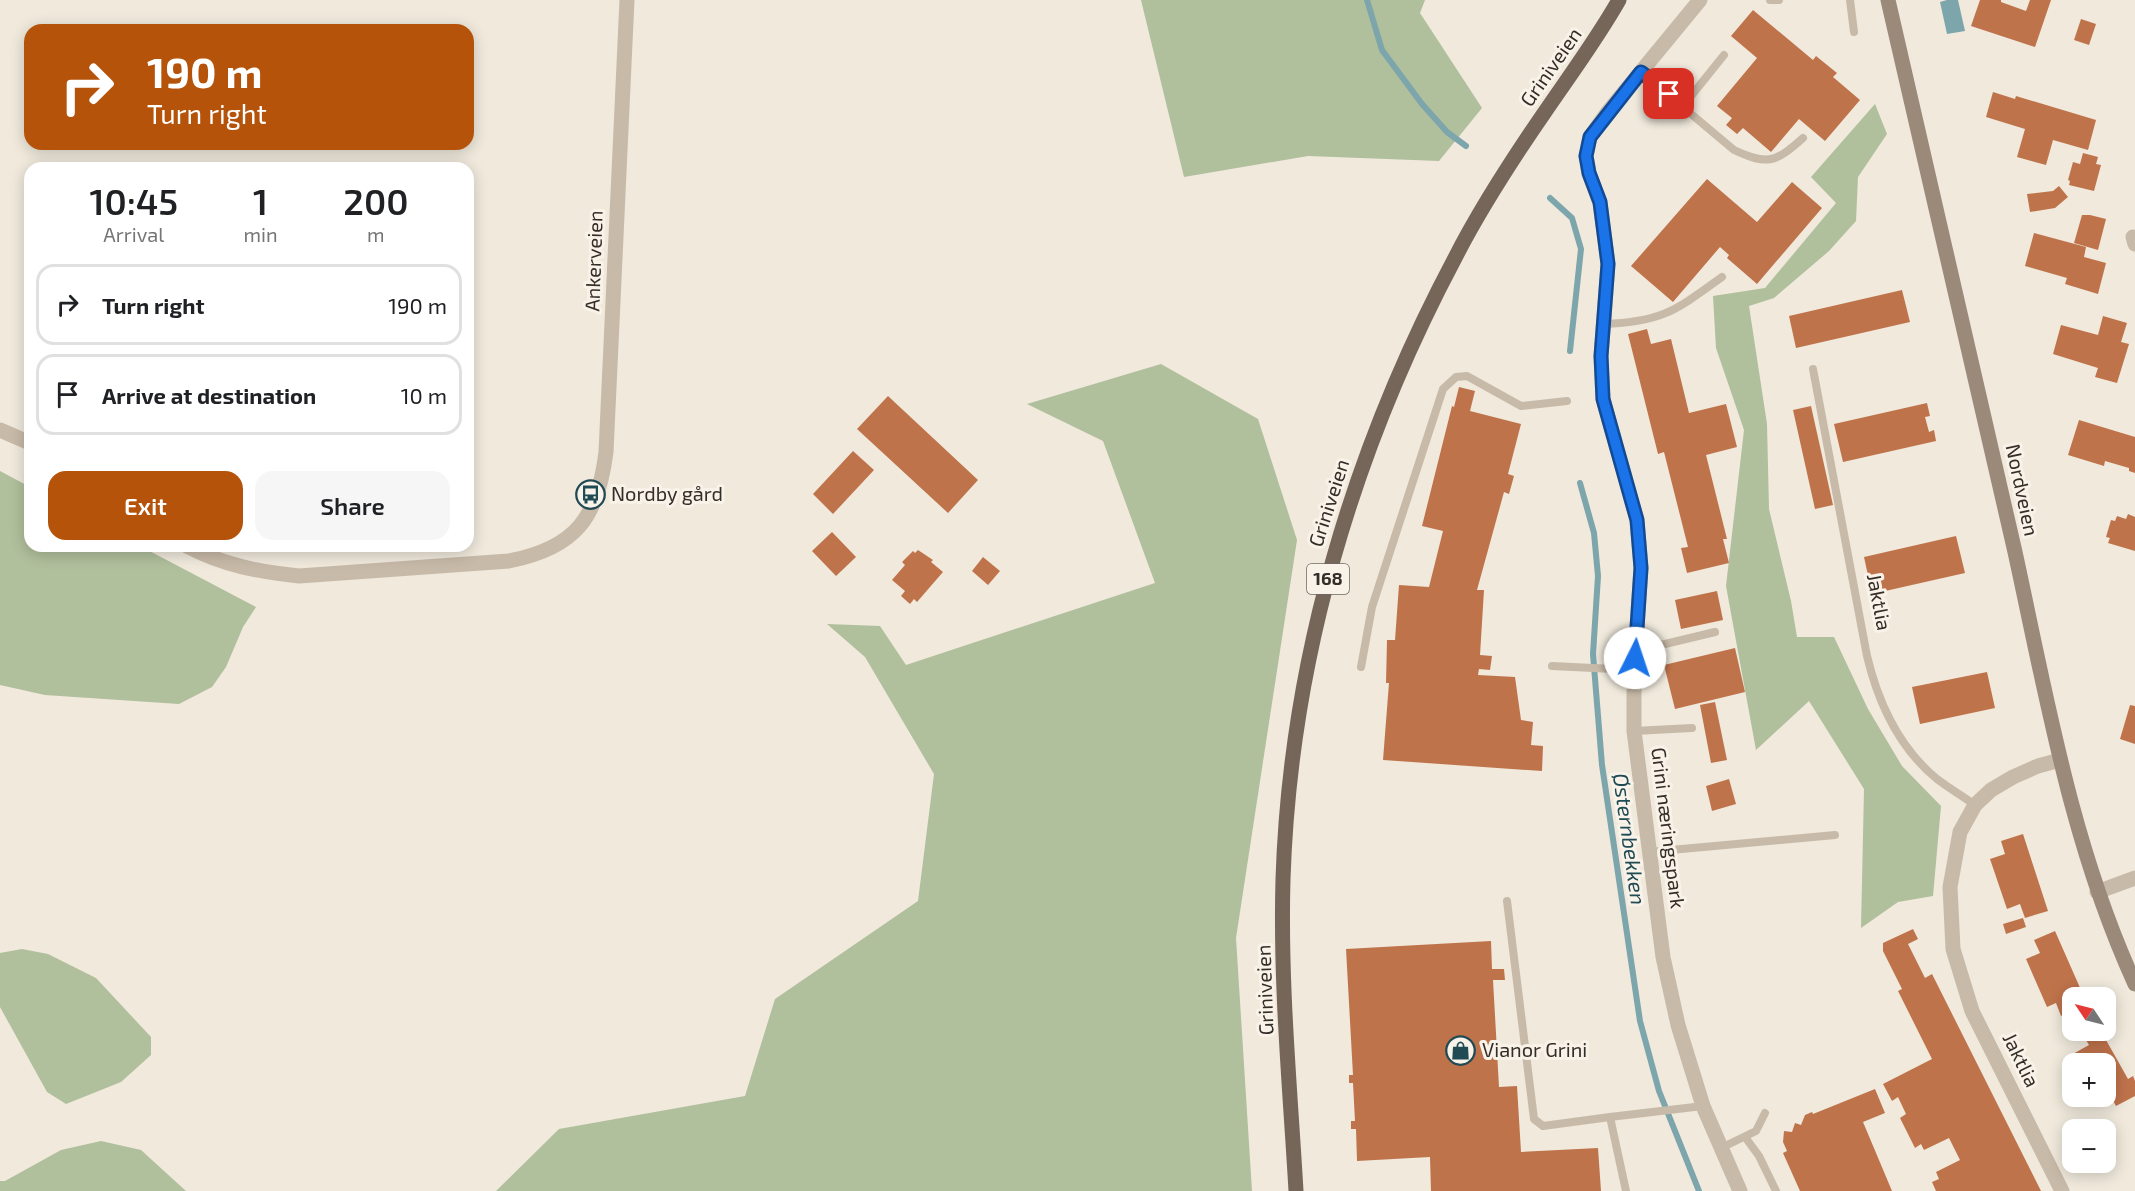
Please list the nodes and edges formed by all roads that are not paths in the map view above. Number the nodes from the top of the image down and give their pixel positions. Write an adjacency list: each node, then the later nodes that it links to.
1 (627, 0): 21 (street, Ankerveien)
2 (1619, 0): 9 (main road, Griniveien / 168)
3 (1630, 0): 9 (main road, Griniveien / 168)
4 (1700, 0): 12 (street, Grini næringspark)
5 (1770, 0): 6 (lane)
6 (1779, 0)
7 (1850, 0): 10 (lane)
8 (1888, 0): 29 (main road, Nordveien)
9 (1602, 31): 42 (main road, Griniveien / 168)
10 (1854, 32)
11 (1724, 55): 13 (lane)
12 (1641, 72): 13 (lane); 16 (street, Grini næringspark)
13 (1683, 106): 14 (lane)
14 (1803, 138)
15 (1722, 277): 16 (lane)
16 (1604, 324): 23 (street, Grini næringspark)
17 (1813, 369): 30 (lane, Jaktlia)
18 (1567, 401): 25 (lane)
19 (0, 430): 20 (street)
20 (24, 440)
21 (200, 552)
22 (1715, 632): 23 (lane)
23 (1635, 645): 26 (street, Grini næringspark)
24 (1552, 666): 26 (lane)
25 (1361, 667)
26 (1634, 670): 28 (street, Grini næringspark)
27 (1692, 728): 28 (lane)
28 (1634, 731): 32 (street, Grini næringspark)
29 (2060, 760): 30 (street, Jaktlia); 34 (main road, Nordveien)
30 (1975, 805): 46 (street, Jaktlia)
31 (1835, 835): 32 (lane)
32 (1649, 852): 37 (street, Grini næringspark)
33 (2135, 878): 34 (street)
34 (2097, 892): 36 (main road, Nordveien)
35 (1508, 902): 39 (lane)
36 (2135, 984)
37 (1703, 1106): 39 (lane); 41 (street, Grini næringspark)
38 (1765, 1113): 40 (lane)
39 (1610, 1118): 43 (lane)
40 (1745, 1137): 41 (lane); 45 (lane)
41 (1721, 1148): 44 (street, Grini næringspark)
42 (1296, 1191)
43 (1626, 1191)
44 (1740, 1191)
45 (1776, 1191)
46 (2062, 1191)

